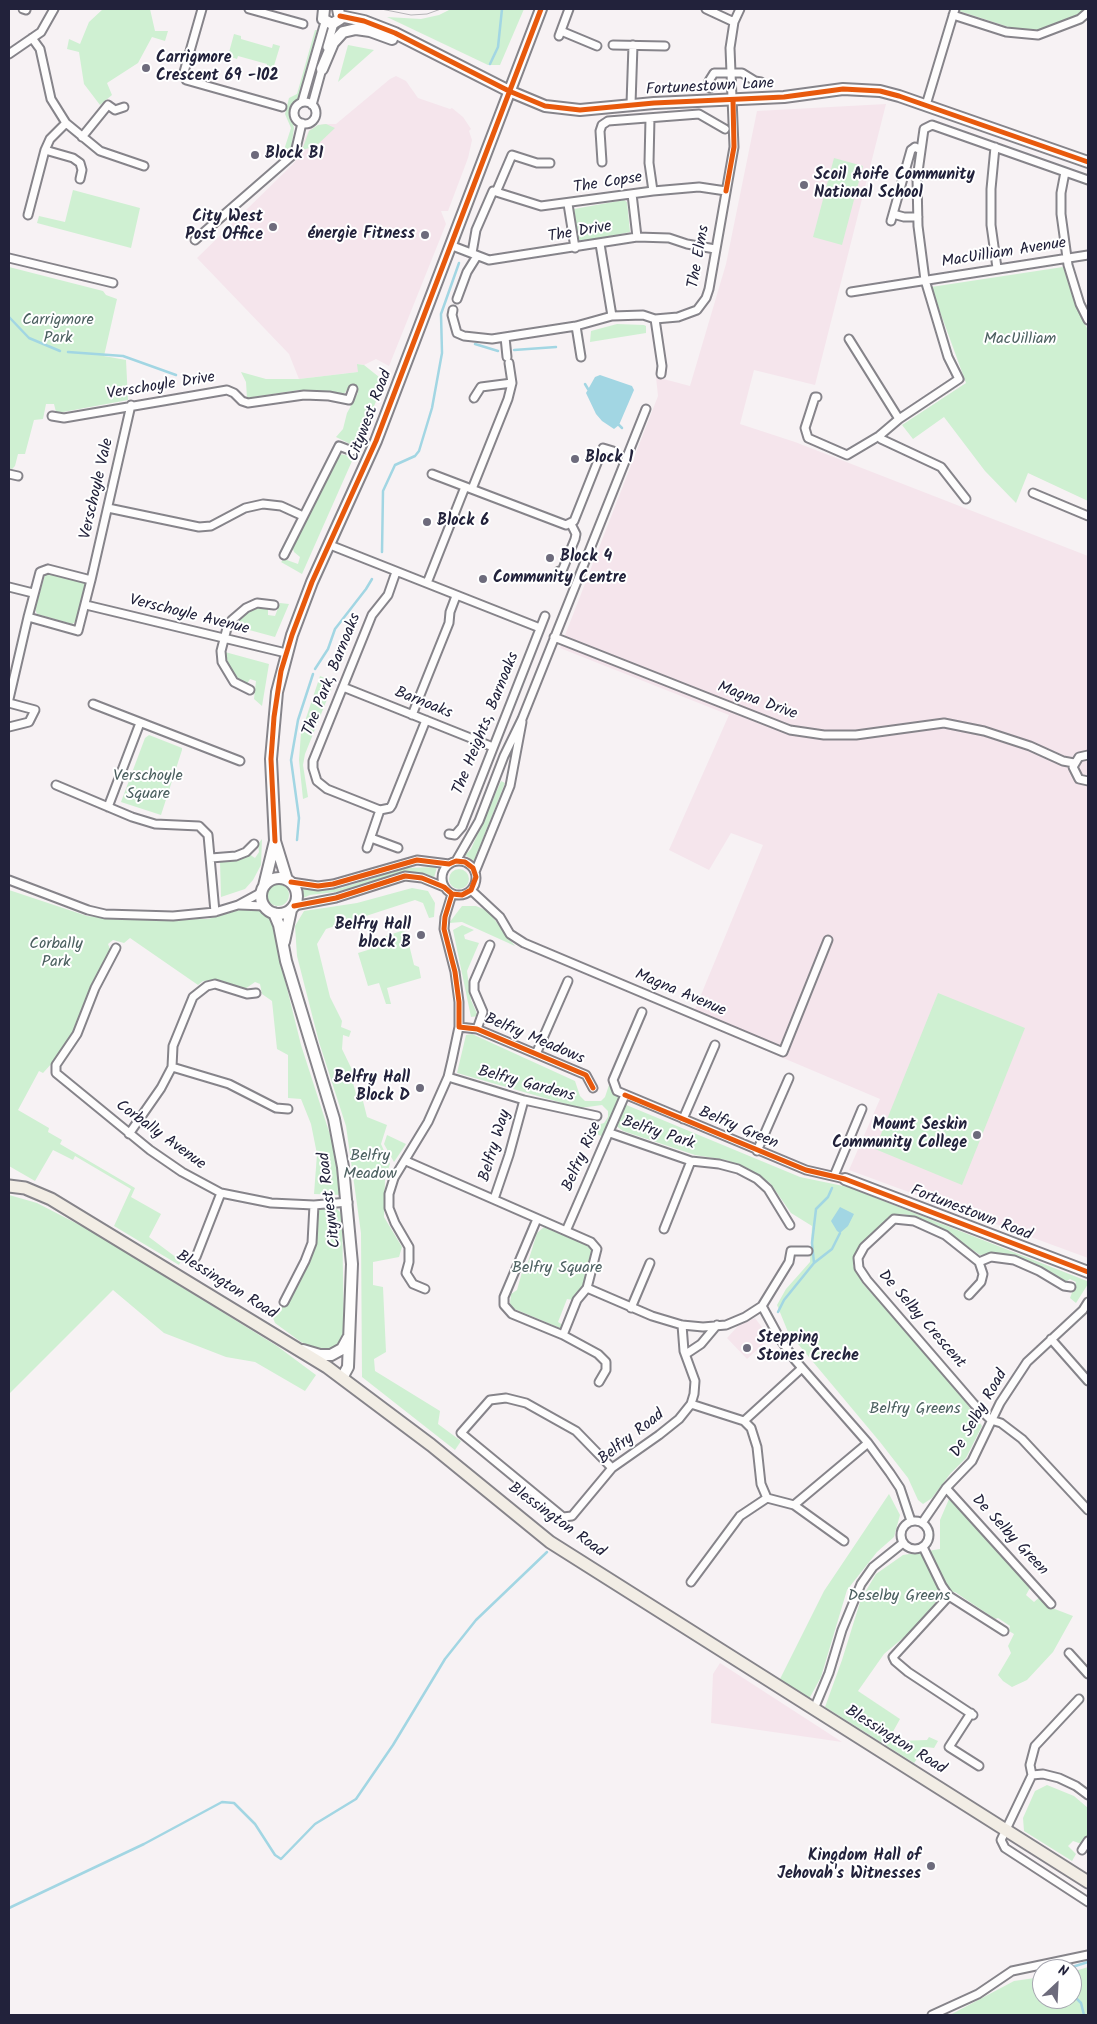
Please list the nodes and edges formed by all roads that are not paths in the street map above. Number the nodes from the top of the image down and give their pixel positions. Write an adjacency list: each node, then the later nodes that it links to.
1 (54, 9): 14 (street)
2 (202, 9): 32 (street)
3 (249, 9): 13 (street)
4 (322, 9): 11 (street)
5 (541, 9): 25 (street, Citywest Road)
6 (569, 9): 17 (street)
7 (706, 9): 12 (street)
8 (740, 9): 12 (street, The Elms)
9 (954, 12): 10 (street); 30 (street)
10 (1088, 12)
11 (334, 17): 20 (street, Fortunestown Lane); 21 (street); 27 (street)
12 (734, 22): 22 (street, The Elms)
13 (303, 24)
14 (32, 38): 19 (street); 35 (street)
15 (613, 45): 16 (street)
16 (633, 45): 18 (street); 28 (street)
17 (597, 46)
18 (665, 46)
19 (9, 54)
20 (437, 54): 21 (street); 25 (street, Fortunestown Lane)
21 (322, 69): 29 (street)
22 (731, 73): 23 (street); 24 (street); 26 (street, The Elms)
23 (761, 82)
24 (710, 88)
25 (508, 91): 28 (street, Fortunestown Lane); 58 (street, Citywest Road)
26 (733, 100): 28 (street, Fortunestown Lane); 30 (street, Fortunestown Lane); 50 (street, The Elms)
27 (302, 102): 29 (street); 34 (street)
28 (630, 104)
29 (312, 105): 34 (street)
30 (926, 105): 42 (street, Fortunestown Lane)
31 (124, 107): 37 (street)
32 (282, 107)
33 (650, 118): 36 (street); 41 (street); 49 (street)
34 (302, 123): 56 (street)
35 (66, 124): 37 (street); 39 (street)
36 (725, 129)
37 (82, 138): 44 (street)
38 (995, 147): 40 (street); 45 (street); 65 (street)
39 (45, 150): 46 (street); 53 (street)
40 (922, 150): 54 (street); 54 (street)
41 (602, 162)
42 (1088, 162)
43 (550, 163): 48 (street)
44 (144, 166)
45 (1065, 172): 47 (street); 64 (street)
46 (80, 179)
47 (1088, 180)
48 (497, 190): 52 (street, The Copse); 61 (street)
49 (653, 191): 50 (street, The Copse); 51 (street, The Copse)
50 (726, 191): 60 (street, The Elms)
51 (632, 194): 52 (street, The Copse); 55 (street)
52 (568, 204): 59 (street)
53 (28, 215)
54 (918, 217): 66 (street)
55 (637, 236): 57 (street, The Drive); 60 (street, The Drive)
56 (195, 240)
57 (600, 244): 59 (street, The Drive); 71 (street)
58 (450, 245): 61 (street, The Drive); 100 (street, Citywest Road)
59 (575, 248): 61 (street, The Drive)
60 (715, 249): 72 (street, The Elms)
61 (474, 255): 69 (street)
62 (1088, 255): 64 (street, MacUilliam Avenue)
63 (9, 258): 67 (street)
64 (1068, 258): 65 (street, MacUilliam Avenue); 73 (street)
65 (997, 268): 66 (street, MacUilliam Avenue)
66 (925, 280): 68 (street, MacUilliam Avenue); 86 (street)
67 (113, 283)
68 (851, 292)
69 (457, 299)
70 (454, 310): 75 (street, The Elms)
71 (612, 316): 72 (street, The Elms); 74 (street, The Elms)
72 (655, 319): 78 (street)
73 (1088, 320)
74 (576, 326): 75 (street, The Elms); 77 (street)
75 (505, 337): 79 (street)
76 (849, 338): 86 (street)
77 (581, 357)
78 (661, 374)
79 (512, 383): 82 (street); 93 (street)
80 (353, 389): 83 (street, Verschoyle Drive)
81 (817, 397): 87 (street)
82 (474, 398)
83 (131, 405): 85 (street, Verschoyle Drive); 96 (street, Verschoyle Vale)
84 (646, 409): 114 (street)
85 (52, 416)
86 (899, 419): 87 (street)
87 (879, 436): 95 (street)
88 (352, 451): 97 (street)
89 (613, 451): 99 (street)
90 (9, 474): 92 (street)
91 (432, 474): 93 (street)
92 (18, 476)
93 (468, 488): 99 (street); 105 (street)
94 (1033, 493): 98 (street)
95 (966, 499)
96 (108, 508): 97 (street); 104 (street, Verschoyle Vale)
97 (303, 516): 101 (street)
98 (1088, 516)
99 (571, 524): 102 (street)
100 (330, 546): 103 (street); 116 (street, Citywest Road)
101 (284, 555)
102 (559, 571)
103 (396, 572): 105 (street); 117 (street, The Park, Barnoaks)
104 (91, 580): 107 (street); 109 (street)
105 (427, 583): 108 (street)
106 (9, 587): 107 (street)
107 (34, 593): 112 (street)
108 (456, 596): 113 (street); 122 (street)
109 (86, 605): 112 (street); 115 (street, Verschoyle Avenue)
110 (274, 605): 115 (street)
111 (545, 616): 113 (street, The Heights, Barnoaks)
112 (28, 617): 119 (street)
113 (540, 628): 127 (street, The Heights, Barnoaks)
114 (554, 637): 123 (street); 130 (street, Magna Drive)
115 (224, 639): 116 (street, Verschoyle Avenue); 118 (street)
116 (286, 654): 137 (street, Citywest Road)
117 (343, 688): 122 (street, Barnoaks); 134 (street, The Park, Barnoaks)
118 (250, 690)
119 (9, 699)
120 (9, 703): 126 (street)
121 (93, 704): 125 (street)
122 (412, 715): 124 (street, Barnoaks)
123 (522, 719): 142 (street); 143 (street)
124 (426, 720): 127 (street, Barnoaks); 134 (street)
125 (140, 723): 129 (street); 133 (street)
126 (9, 727)
127 (493, 747): 135 (street, The Heights, Barnoaks)
128 (1088, 755): 130 (street)
129 (240, 761)
130 (1074, 763): 131 (street)
131 (1088, 781)
132 (56, 784): 133 (street)
133 (108, 807): 141 (street)
134 (380, 810): 136 (street)
135 (449, 834)
136 (371, 838): 139 (street); 140 (street)
137 (275, 841): 145 (street, Citywest Road); 147 (street, Citywest Road)
138 (254, 844): 141 (street)
139 (367, 848)
140 (398, 848)
141 (211, 858): 153 (street)
142 (452, 863): 143 (street); 145 (street); 146 (street)
143 (475, 872): 148 (street)
144 (9, 880): 153 (street)
145 (289, 881): 147 (street); 152 (street)
146 (444, 887): 149 (street); 152 (street)
147 (263, 889): 150 (street); 151 (street)
148 (471, 890): 149 (street); 155 (street, Magna Avenue)
149 (452, 894): 162 (street)
150 (238, 905): 151 (street); 153 (street)
151 (264, 906): 154 (street)
152 (292, 908): 154 (street); 158 (street, Citywest Road)
153 (215, 912)
154 (274, 913): 158 (street, Citywest Road)
155 (828, 940)
156 (490, 945): 163 (street)
157 (116, 948): 177 (street, Corbally Avenue)
158 (283, 948): 186 (street, Citywest Road)
159 (568, 981): 165 (street)
160 (256, 993): 166 (street)
161 (642, 1012): 170 (street)
162 (458, 1027): 163 (street, Belfry Meadows); 167 (street)
163 (477, 1029): 165 (street, Belfry Meadows)
164 (715, 1046): 175 (street)
165 (536, 1054): 169 (street, Belfry Meadows)
166 (172, 1067): 172 (street); 177 (street)
167 (448, 1077): 171 (street, Belfry Gardens); 179 (street)
168 (789, 1078): 178 (street)
169 (594, 1088)
170 (625, 1095): 175 (street, Belfry Green); 176 (street, Belfry Rise)
171 (524, 1100): 174 (street, Belfry Gardens); 185 (street, Belfry Way)
172 (288, 1109)
173 (862, 1109): 181 (street)
174 (597, 1116)
175 (683, 1119): 178 (street, Belfry Green)
176 (610, 1132): 180 (street, Belfry Park); 191 (street, Belfry Rise)
177 (129, 1134): 184 (street, Corbally Avenue)
178 (756, 1151): 181 (street, Belfry Green)
179 (406, 1161): 185 (street); 199 (street)
180 (691, 1161): 189 (street, Belfry Park); 190 (street)
181 (834, 1176): 182 (street, Belfry Green)
182 (844, 1179): 196 (street, Fortunestown Road)
183 (9, 1186): 210 (main road, Blessington Road)
184 (221, 1193): 187 (street, Corbally Avenue); 193 (street)
185 (494, 1199): 188 (street)
186 (348, 1202): 187 (street, Corbally Avenue); 208 (street, Citywest Road)
187 (314, 1205): 201 (street)
188 (537, 1218): 191 (street); 207 (street)
189 (790, 1224)
190 (664, 1229)
191 (566, 1231): 198 (street)
192 (808, 1251): 203 (street)
193 (196, 1257)
194 (979, 1262): 197 (street); 200 (street); 217 (street, De Selby Crescent)
195 (650, 1264): 204 (street)
196 (1088, 1272)
197 (1071, 1287)
198 (588, 1288): 204 (street); 207 (street)
199 (425, 1289)
200 (969, 1295)
201 (284, 1302)
202 (1088, 1302): 209 (street, De Selby Road)
203 (762, 1306): 206 (street); 212 (street)
204 (631, 1308): 205 (street)
205 (682, 1325): 206 (street); 211 (street)
206 (717, 1325): 211 (street)
207 (563, 1335): 215 (street)
208 (349, 1336): 210 (street); 213 (street, Citywest Road)
209 (1051, 1339): 214 (street); 217 (street, De Selby Road)
210 (295, 1347): 213 (main road, Blessington Road)
211 (686, 1354): 216 (street)
212 (802, 1368): 218 (street); 219 (street)
213 (342, 1378): 237 (main road, Blessington Road)
214 (1088, 1381)
215 (599, 1382)
216 (691, 1404): 218 (street); 220 (street, Belfry Road)
217 (991, 1420): 221 (street, De Selby Road); 224 (street)
218 (744, 1421): 222 (street)
219 (868, 1443): 223 (street); 225 (street)
220 (612, 1468): 220 (street, Belfry Road)
221 (946, 1488): 226 (street, De Selby Road); 232 (street, De Selby Green)
222 (767, 1498): 223 (street); 230 (street)
223 (794, 1505): 227 (street)
224 (1088, 1510)
225 (911, 1521): 226 (street); 228 (street)
226 (922, 1523): 229 (street)
227 (844, 1541)
228 (903, 1544): 229 (street); 237 (street)
229 (923, 1547): 231 (street)
230 (691, 1582)
231 (949, 1596): 233 (street); 238 (street)
232 (1051, 1604)
233 (1004, 1631)
234 (1069, 1653): 235 (street)
235 (1088, 1674)
236 (1079, 1699): 239 (street)
237 (814, 1710): 241 (main road, Blessington Road)
238 (979, 1766)
239 (1032, 1775): 240 (street); 241 (street)
240 (1088, 1795)
241 (1006, 1830): 244 (main road, Blessington Road); 245 (street)
242 (1088, 1841): 243 (street)
243 (1082, 1850)
244 (1088, 1882)
245 (1088, 1902)
246 (1088, 1955): 247 (street)
247 (932, 2015)

